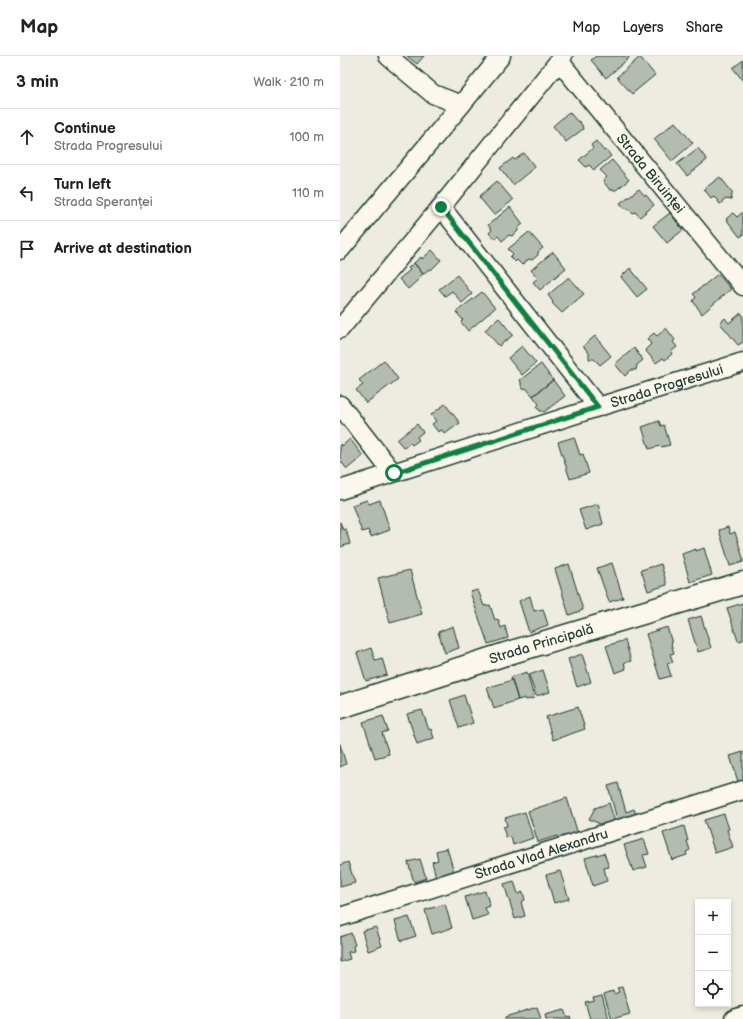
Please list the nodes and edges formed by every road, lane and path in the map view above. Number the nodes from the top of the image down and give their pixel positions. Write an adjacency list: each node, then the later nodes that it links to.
1 (388, 56): 4 (street)
2 (500, 56): 4 (street)
3 (561, 59): 5 (street); 7 (street, Strada Biruinței)
4 (461, 105): 6 (street)
5 (441, 207): 8 (street); 11 (street)
6 (340, 250)
7 (743, 286)
8 (340, 329)
9 (743, 362): 11 (street, Strada Progresului)
10 (340, 405): 12 (street)
11 (598, 407): 12 (street, Strada Progresului)
12 (394, 473): 13 (street, Strada Progresului)
13 (340, 490)
14 (743, 582): 15 (main road, Strada Principală)
15 (340, 707)
16 (743, 790): 17 (street, Strada Vlad Alexandru)
17 (340, 917)
18 (743, 1016): 19 (street)
19 (734, 1019)

